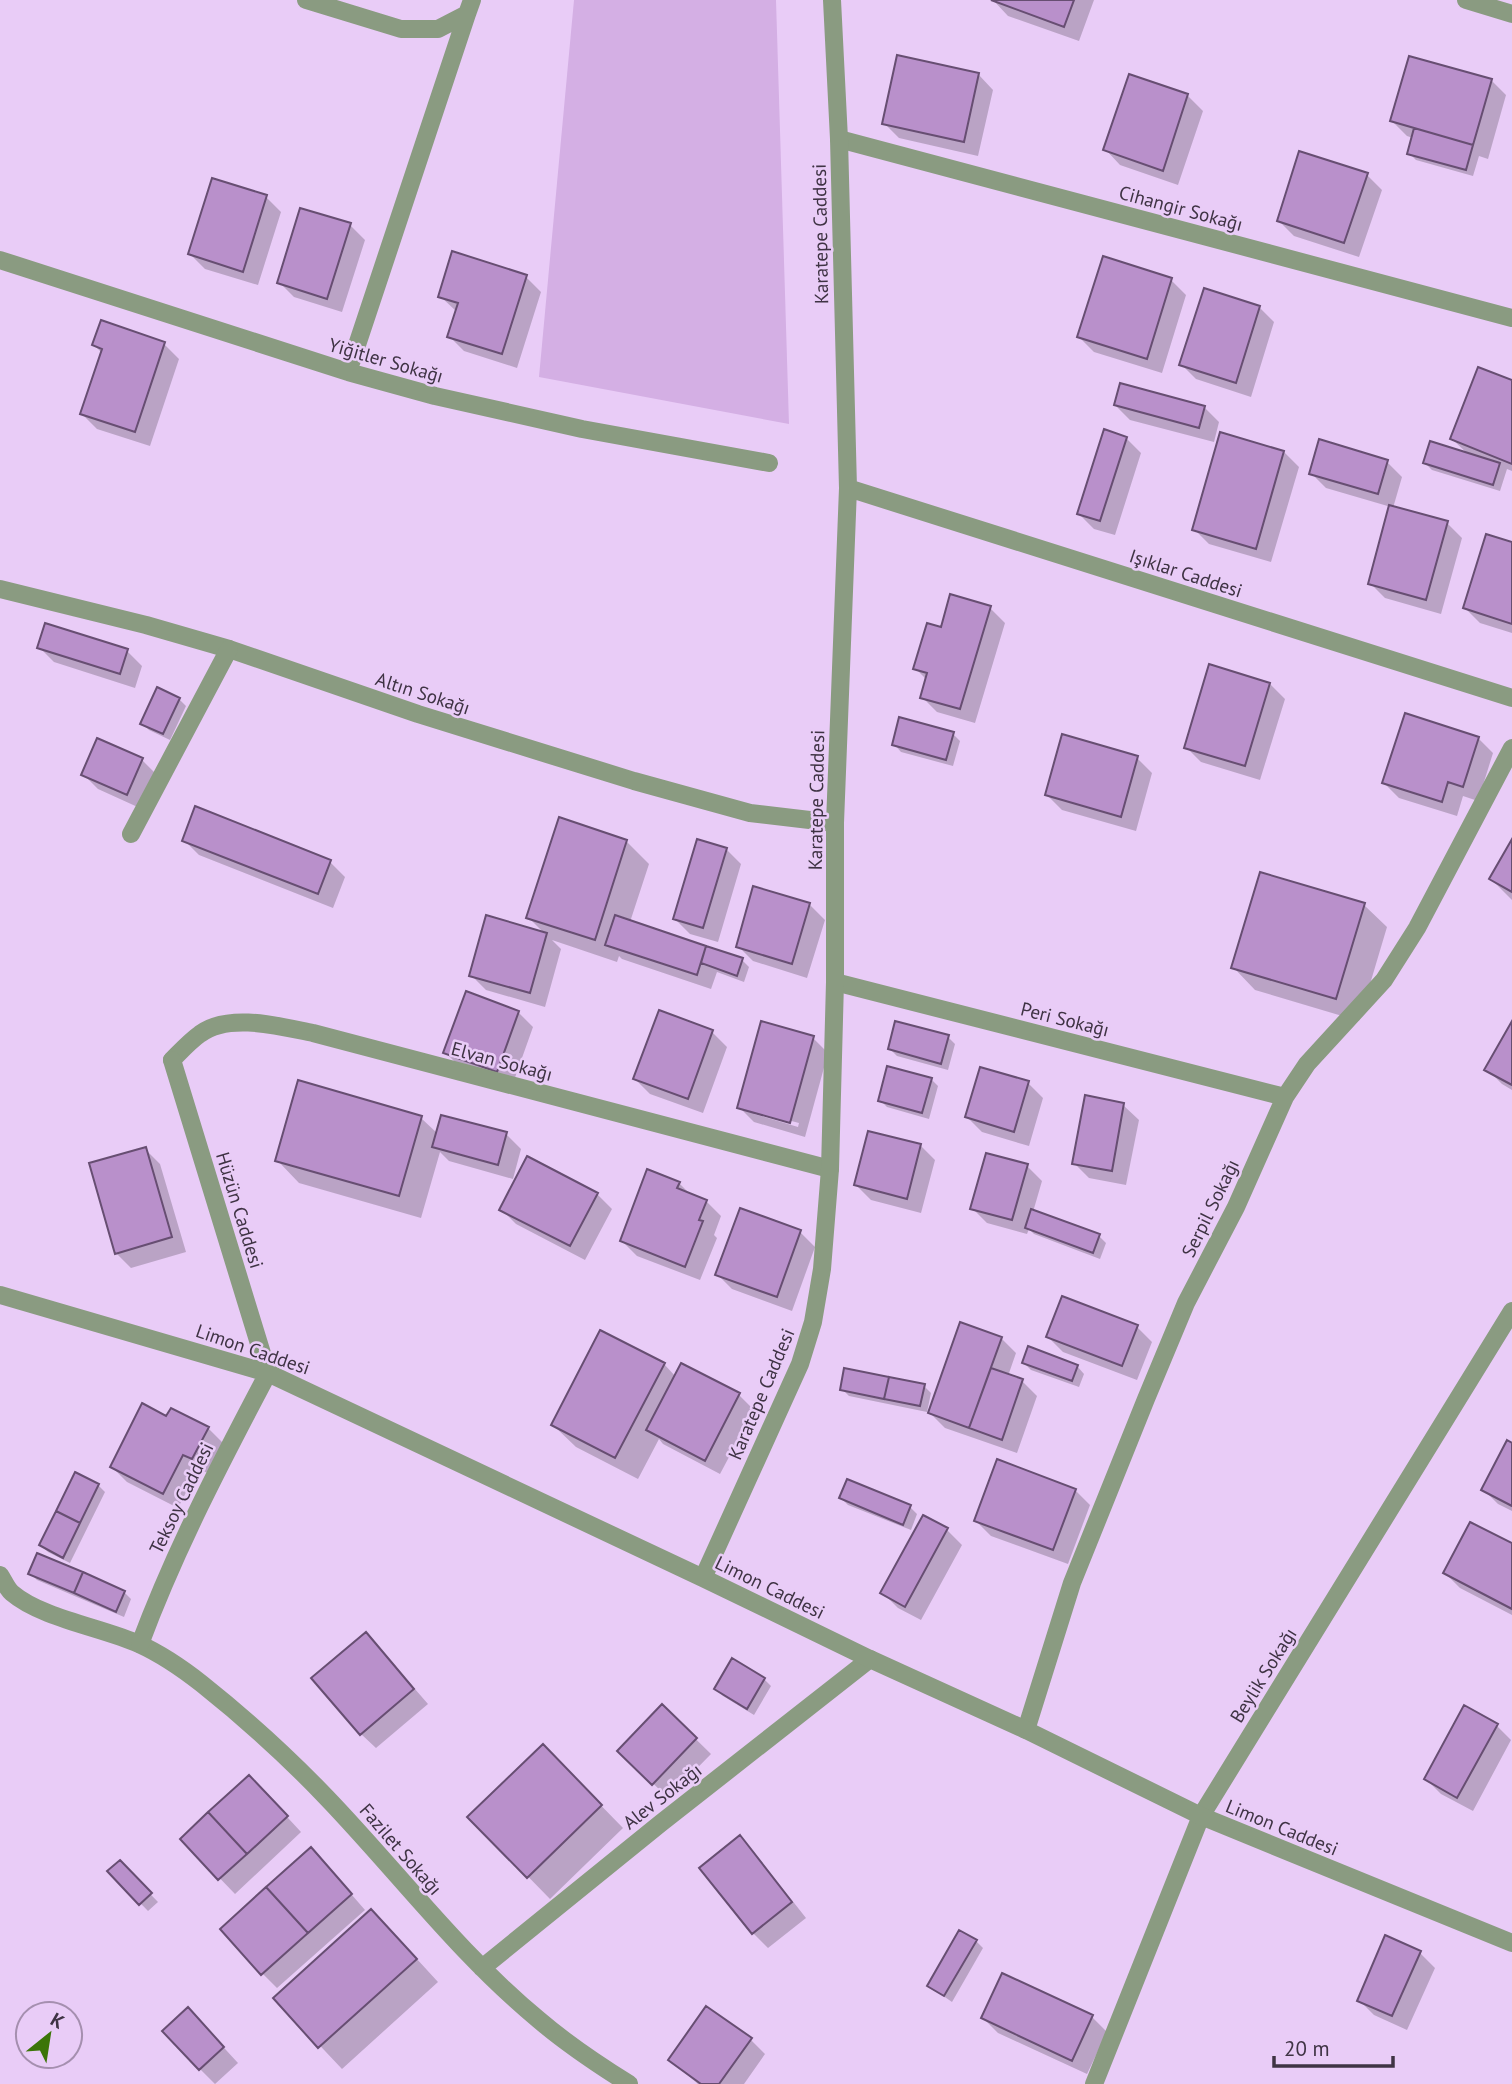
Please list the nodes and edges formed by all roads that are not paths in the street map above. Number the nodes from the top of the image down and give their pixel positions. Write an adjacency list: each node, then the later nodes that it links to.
1 (306, 0): 4 (street)
2 (832, 0): 6 (street, Karatepe Caddesi)
3 (1466, 0): 5 (street)
4 (469, 7): 9 (street)
5 (1512, 14)
6 (839, 139): 8 (street, Cihangir Sokağı); 11 (street, Karatepe Caddesi)
7 (0, 260): 9 (street, Yiğitler Sokağı)
8 (1512, 318)
9 (348, 372): 10 (street, Yiğitler Sokağı)
10 (769, 463)
11 (848, 488): 14 (street, Işıklar Caddesi); 16 (street, Karatepe Caddesi)
12 (0, 589): 13 (street, Altın Sokağı)
13 (229, 649): 16 (street, Altın Sokağı); 17 (street)
14 (1512, 698)
15 (1512, 748): 20 (street, Serpil Sokağı)
16 (835, 823): 18 (street, Karatepe Caddesi)
17 (131, 834)
18 (835, 982): 20 (street, Peri Sokağı); 21 (street, Karatepe Caddesi)
19 (172, 1060): 21 (street, Elvan Sokağı); 24 (street, Hüzün Caddesi)
20 (1284, 1097): 29 (street, Serpil Sokağı)
21 (830, 1169): 26 (street, Karatepe Caddesi)
22 (0, 1295): 24 (street, Limon Caddesi)
23 (1512, 1311): 30 (street, Beylik Sokağı)
24 (268, 1373): 26 (street, Limon Caddesi); 27 (street, Teksoy Caddesi)
25 (0, 1575): 27 (street, Fazilet Sokağı)
26 (703, 1577): 28 (street, Limon Caddesi)
27 (140, 1644): 32 (street, Fazilet Sokağı)
28 (870, 1659): 29 (street, Limon Caddesi); 32 (street, Alev Sokağı)
29 (1026, 1730): 30 (street, Limon Caddesi)
30 (1201, 1816): 31 (street, Limon Caddesi); 34 (street, Beylik Sokağı)
31 (1512, 1943)
32 (482, 1968): 33 (street, Fazilet Sokağı)
33 (629, 2084)
34 (1094, 2084)

